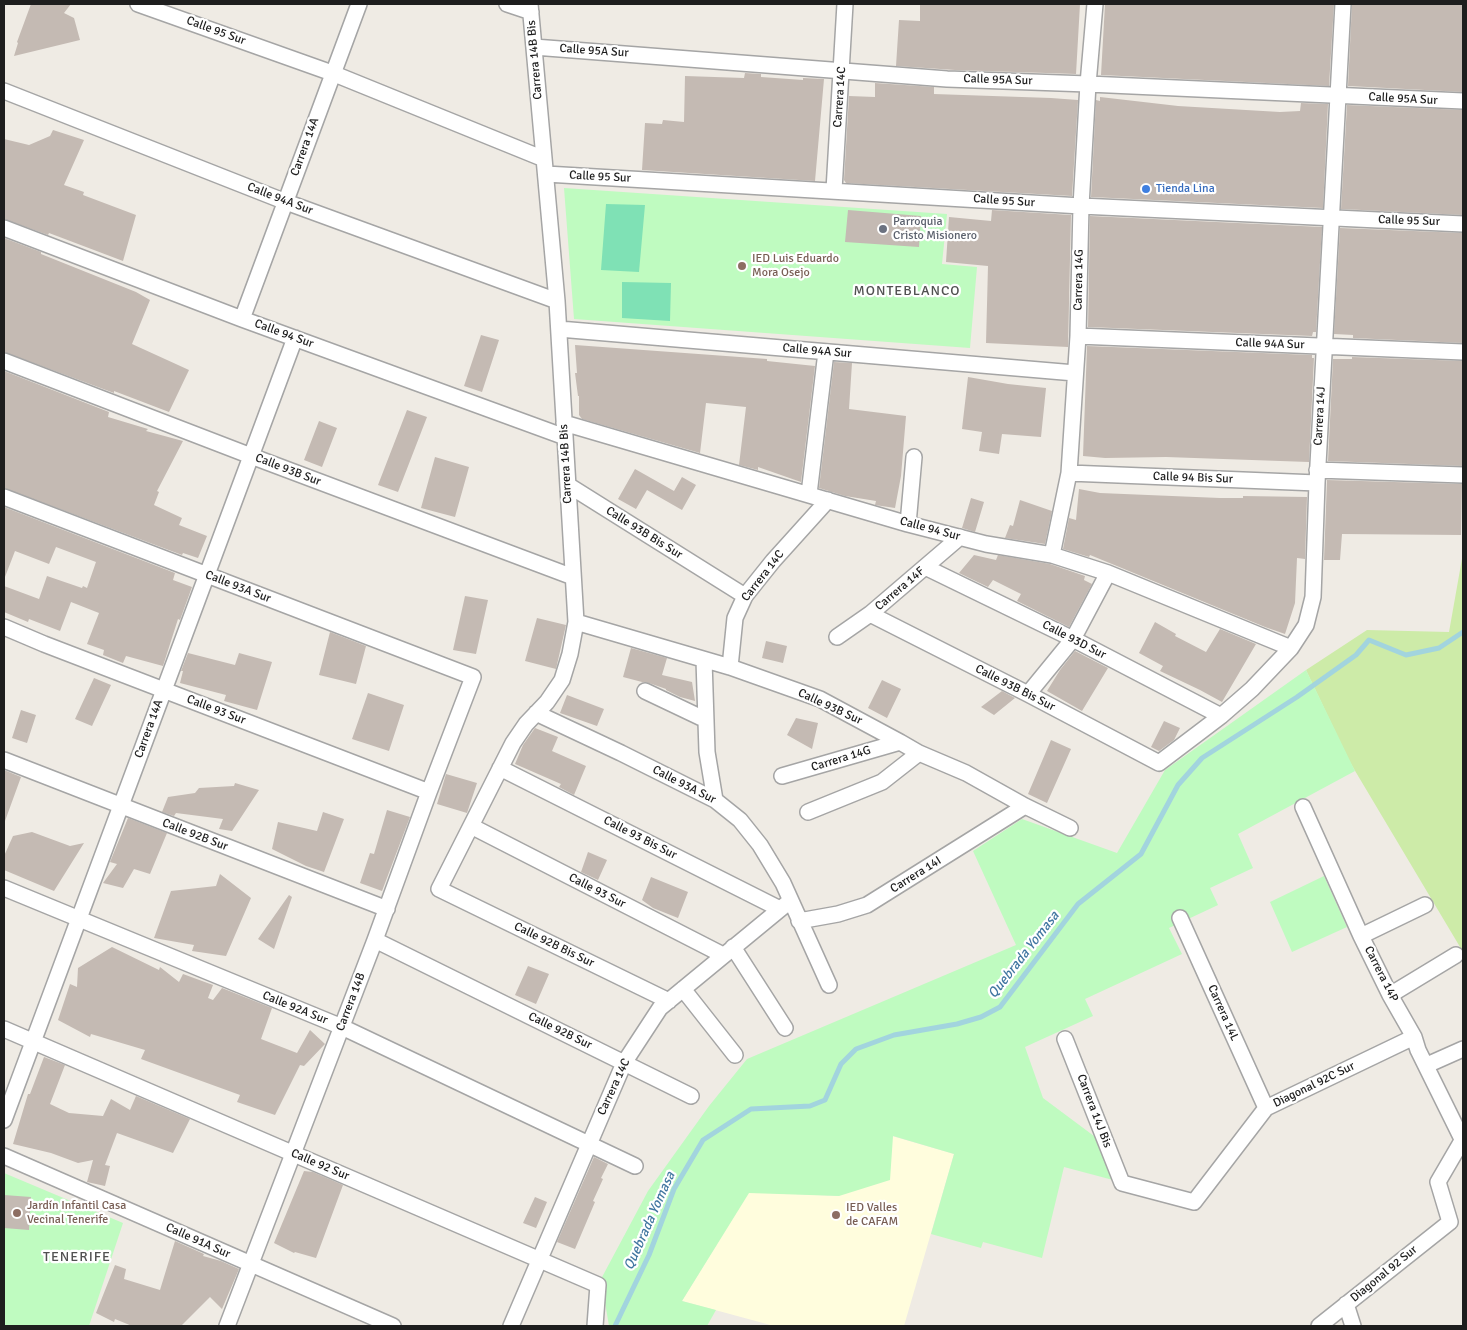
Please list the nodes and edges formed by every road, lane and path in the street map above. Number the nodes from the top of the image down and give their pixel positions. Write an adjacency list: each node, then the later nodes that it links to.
1 (138, 4): 10 (street, Calle 95 Sur)
2 (359, 4): 10 (street, Carrera 14A)
3 (507, 4): 7 (street)
4 (846, 4): 9 (street, Carrera 14C)
5 (1095, 4): 11 (street, Carrera 14G)
6 (1342, 4): 13 (street, Carrera 14J)
7 (530, 8): 8 (street, Carrera 14B Bis)
8 (534, 47): 9 (street, Calle 95A Sur); 15 (street, Carrera 14B Bis)
9 (841, 70): 11 (street, Calle 95A Sur); 16 (street, Carrera 14C)
10 (332, 73): 15 (street, Calle 95 Sur); 17 (street, Carrera 14A)
11 (1088, 84): 13 (street, Calle 95A Sur); 18 (street, Carrera 14G)
12 (4, 91): 17 (street, Calle 94A Sur)
13 (1338, 96): 14 (street, Calle 95A Sur); 19 (street, Carrera 14J)
14 (1463, 101)
15 (545, 167): 16 (street, Calle 95 Sur); 22 (street, Carrera 14B Bis)
16 (834, 190): 18 (street, Calle 95 Sur)
17 (286, 202): 22 (street, Calle 94A Sur); 23 (street, Carrera 14A)
18 (1080, 206): 19 (street, Calle 95 Sur); 25 (street, Carrera 14G)
19 (1331, 218): 20 (street, Calle 95 Sur); 27 (street, Carrera 14J)
20 (1463, 224)
21 (4, 228): 23 (street, Calle 94 Sur)
22 (558, 301): 24 (street, Carrera 14B Bis)
23 (242, 319): 26 (street, Calle 94 Sur)
24 (559, 329): 28 (street, Calle 94A Sur); 32 (street, Carrera 14B Bis)
25 (1078, 336): 27 (street, Calle 94A Sur); 31 (street, Carrera 14G)
26 (295, 338): 32 (street, Calle 94 Sur); 33 (street, Carrera 14A)
27 (1324, 346): 29 (street, Calle 94A Sur); 37 (street, Carrera 14J)
28 (826, 352): 31 (street, Calle 94A Sur); 39 (street)
29 (1463, 352)
30 (4, 361): 33 (street, Calle 93B Sur)
31 (1075, 373): 35 (street, Carrera 14G)
32 (565, 430): 38 (street, Carrera 14B Bis); 39 (street, Calle 94 Sur)
33 (251, 456): 47 (street, Carrera 14A); 48 (street, Calle 93B Sur)
34 (914, 457): 42 (street)
35 (1069, 473): 37 (street, Calle 94 Bis Sur); 44 (street, Carrera 14G)
36 (1463, 474): 37 (street, Calle 94 Bis Sur)
37 (1317, 476): 55 (street, Carrera 14J)
38 (568, 485): 48 (street, Carrera 14B Bis); 49 (street, Calle 93B Bis Sur)
39 (809, 494): 41 (street, Calle 94 Sur)
40 (4, 497): 47 (street, Calle 93A Sur)
41 (828, 500): 42 (street, Calle 94 Sur); 49 (street, Carrera 14C)
42 (908, 524): 43 (street, Calle 94 Sur)
43 (960, 537): 44 (street, Calle 94 Sur); 45 (street, Carrera 14F)
44 (1052, 555): 46 (street, Calle 94 Sur)
45 (925, 567): 50 (street, Carrera 14F); 54 (street, Calle 93D Sur)
46 (1108, 572): 54 (street); 55 (street, Calle 94 Sur)
47 (207, 575): 58 (street, Calle 93A Sur); 59 (street, Carrera 14A)
48 (573, 577): 51 (street, Carrera 14B Bis)
49 (745, 596): 57 (street, Carrera 14C)
50 (870, 614): 53 (street, Carrera 14F); 61 (street, Calle 93B Bis Sur)
51 (576, 622): 56 (street, Calle 93B Sur); 62 (street, Carrera 14B Bis)
52 (4, 626): 59 (street, Calle 93 Sur)
53 (837, 637)
54 (1073, 639): 61 (street); 63 (street, Calle 93D Sur)
55 (1291, 648): 63 (street, Carrera 14J)
56 (704, 660): 57 (street, Calle 93B Sur); 64 (street)
57 (730, 667): 65 (street, Calle 93B Sur)
58 (473, 677): 71 (street, Carrera 14B)
59 (164, 690): 71 (street, Calle 93 Sur); 73 (street, Carrera 14A)
60 (645, 691): 64 (street)
61 (1028, 694): 68 (street, Calle 93B Bis Sur)
62 (536, 713): 69 (street, Carrera 14B Bis); 72 (street, Calle 93A Sur)
63 (1221, 716): 68 (street, Carrera 14J)
64 (706, 720): 72 (street)
65 (900, 742): 66 (street, Calle 93B Sur); 70 (street, Carrera 14G)
66 (919, 753): 74 (street, Calle 93B Sur); 76 (street)
67 (4, 760): 73 (street, Calle 92B Sur)
68 (1159, 763)
69 (500, 768): 77 (street, Carrera 14B Bis); 81 (street, Calle 93 Bis Sur)
70 (782, 776)
71 (429, 792): 83 (street, Carrera 14B)
72 (715, 800): 81 (street, Calle 93A Sur)
73 (121, 806): 83 (street, Calle 92B Sur); 85 (street, Carrera 14A)
74 (1025, 806): 78 (street, Calle 93B Sur); 86 (street, Carrera 14I)
75 (1304, 807): 87 (street, Carrera 14P)
76 (808, 812)
77 (471, 826): 80 (street, Carrera 14B Bis); 89 (street, Calle 93 Sur)
78 (1070, 828)
79 (4, 888): 85 (street, Calle 92A Sur)
80 (439, 888): 94 (street, Calle 92B Bis Sur)
81 (785, 905): 86 (street, Calle 93A Sur); 89 (street, Carrera 14C)
82 (1424, 906): 87 (street)
83 (386, 909): 88 (street, Carrera 14B)
84 (1180, 918): 106 (street, Carrera 14L)
85 (79, 919): 95 (street, Calle 92A Sur); 100 (street, Carrera 14A)
86 (799, 921): 91 (street, Calle 93A Sur)
87 (1361, 936): 93 (street, Carrera 14P)
88 (375, 940): 95 (street, Carrera 14B); 103 (street, Calle 92B Sur)
89 (728, 951): 92 (street, Carrera 14C); 96 (street)
90 (1456, 955): 93 (street)
91 (829, 985)
92 (683, 989): 94 (street, Carrera 14C); 102 (street)
93 (1390, 995): 98 (street, Carrera 14P)
94 (669, 1001): 103 (street, Carrera 14C)
95 (342, 1027): 109 (street, Calle 92A Sur); 110 (street, Carrera 14B)
96 (785, 1028)
97 (4, 1029): 100 (street, Calle 92 Sur)
98 (1414, 1037): 104 (street, Carrera 14P); 106 (street, Diagonal 92C Sur)
99 (1066, 1039): 113 (street, Carrera 14J Bis)
100 (33, 1042): 107 (street, Carrera 14A); 110 (street, Calle 92 Sur)
101 (1463, 1049): 104 (street)
102 (735, 1055)
103 (624, 1063): 105 (street, Calle 92B Sur); 109 (street, Carrera 14C)
104 (1426, 1065): 108 (street, Carrera 14P)
105 (691, 1096)
106 (1266, 1108): 113 (street, Diagonal 92C Sur)
107 (4, 1120)
108 (1463, 1139): 114 (street)
109 (589, 1144): 112 (street, Calle 92A Sur); 115 (street, Carrera 14C)
110 (293, 1154): 115 (street, Calle 92 Sur); 116 (street, Carrera 14B)
111 (4, 1156): 116 (street, Calle 91A Sur)
112 (635, 1166)
113 (1194, 1202)
114 (1456, 1225): 117 (street, Diagonal 92 Sur)
115 (539, 1260): 120 (street, Carrera 14C); 121 (street, Calle 92 Sur)
116 (251, 1264): 118 (street, Carrera 14B); 119 (street, Calle 91A Sur)
117 (1346, 1304): 122 (street, Diagonal 92 Sur); 123 (street)
118 (227, 1326)
119 (393, 1326)
120 (511, 1326)
121 (595, 1326)
122 (1319, 1326)
123 (1353, 1326)

